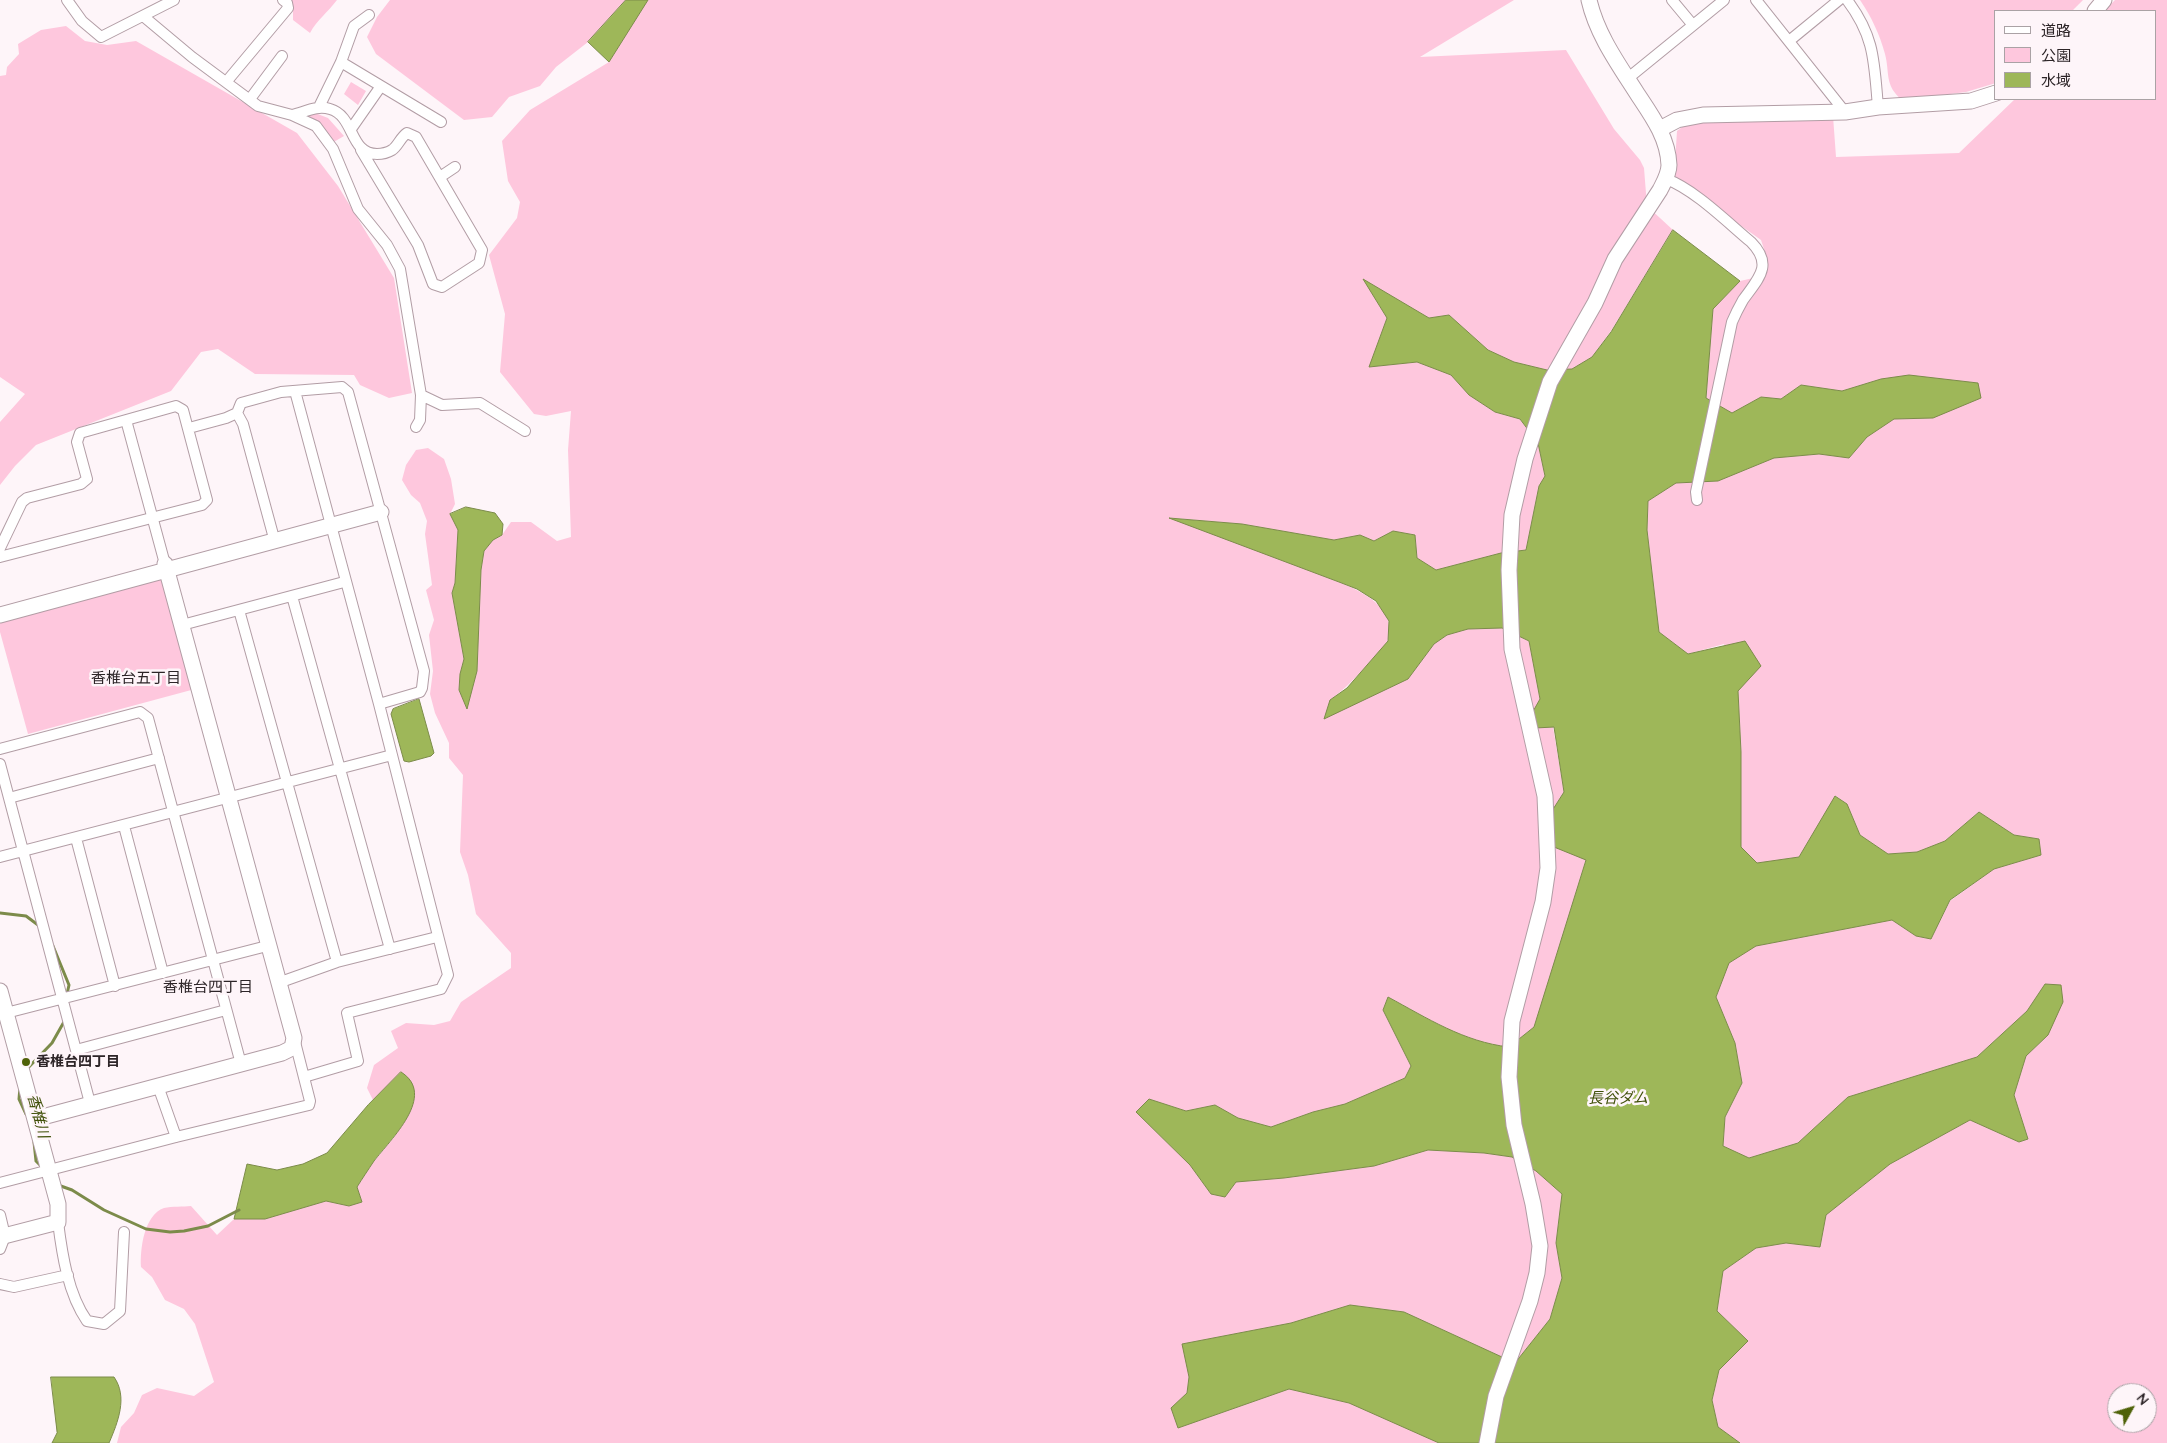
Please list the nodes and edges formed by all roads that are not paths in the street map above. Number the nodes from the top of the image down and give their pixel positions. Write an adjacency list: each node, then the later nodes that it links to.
1 (67, 0): 13 (street)
2 (174, 0): 13 (street)
3 (283, 0): 19 (street)
4 (1589, 0): 18 (street)
5 (1672, 0): 14 (street)
6 (1724, 0): 14 (street)
7 (1756, 0): 15 (street)
8 (1839, 0): 15 (street)
9 (1847, 0): 24 (street)
10 (2104, 0): 11 (street)
11 (2096, 10)
12 (369, 15): 17 (street)
13 (143, 16): 19 (street)
14 (1692, 24): 18 (street)
15 (1789, 41): 25 (street)
16 (282, 56): 22 (street)
17 (341, 62): 20 (street); 23 (street)
18 (1627, 79): 29 (street)
19 (227, 81): 22 (street)
20 (381, 86): 27 (street); 28 (street)
21 (1994, 93): 24 (street)
22 (250, 100): 26 (street)
23 (319, 107): 26 (street); 28 (street)
24 (1878, 107): 25 (street)
25 (1844, 112): 29 (street)
26 (292, 115): 35 (street)
27 (441, 122)
28 (351, 129): 30 (street)
29 (1660, 129): 33 (street)
30 (361, 150): 32 (street); 32 (street)
31 (455, 167): 32 (street)
32 (440, 177)
33 (1666, 179): 41 (street); 96 (street)
34 (295, 392): 36 (street); 42 (street); 44 (street)
35 (421, 395): 38 (street); 40 (street)
36 (236, 413): 39 (street); 45 (street)
37 (126, 420): 39 (street); 43 (street); 46 (street)
38 (416, 427)
39 (188, 428): 43 (street)
40 (525, 431)
41 (1697, 496)
42 (381, 512): 44 (street); 54 (street)
43 (152, 518): 47 (street); 48 (street)
44 (330, 526): 45 (street); 49 (street)
45 (275, 542): 48 (street)
46 (0, 548)
47 (0, 557)
48 (166, 568): 52 (street); 53 (street)
49 (344, 582): 50 (street); 54 (street)
50 (292, 596): 51 (street); 59 (street)
51 (239, 610): 53 (street); 60 (street)
52 (0, 615)
53 (182, 625): 62 (street)
54 (379, 704): 56 (street)
55 (0, 749): 57 (street)
56 (392, 755): 59 (street); 68 (street)
57 (159, 758): 61 (street); 63 (street)
58 (0, 764): 61 (street)
59 (339, 769): 60 (street); 70 (street)
60 (286, 782): 62 (street); 72 (street)
61 (9, 798): 66 (street)
62 (228, 798): 63 (street); 69 (street)
63 (174, 812): 64 (street); 71 (street)
64 (124, 826): 65 (street); 73 (street)
65 (76, 838): 66 (street); 75 (street)
66 (24, 851): 67 (street); 77 (street)
67 (0, 857)
68 (438, 937): 70 (street); 83 (street)
69 (268, 946): 71 (street); 74 (street)
70 (390, 949): 72 (street)
71 (214, 960): 73 (street); 78 (street)
72 (337, 962): 74 (street)
73 (163, 973): 75 (street)
74 (278, 983): 80 (street)
75 (115, 986): 77 (street)
76 (0, 991): 79 (street)
77 (62, 1000): 79 (street); 81 (street)
78 (226, 1010): 81 (street); 82 (street)
79 (6, 1013): 86 (street)
80 (294, 1038): 82 (street); 83 (street)
81 (76, 1050): 85 (street)
82 (241, 1064): 84 (street)
83 (304, 1077): 87 (street)
84 (158, 1086): 85 (street); 87 (street)
85 (90, 1103): 86 (street)
86 (35, 1119): 88 (street)
87 (176, 1136): 88 (street)
88 (49, 1171): 89 (street); 91 (street)
89 (0, 1183)
90 (0, 1215): 93 (street)
91 (58, 1222): 93 (street); 94 (street)
92 (124, 1232): 94 (street)
93 (2, 1240)
94 (68, 1275): 95 (street)
95 (0, 1284)
96 (1487, 1443)

